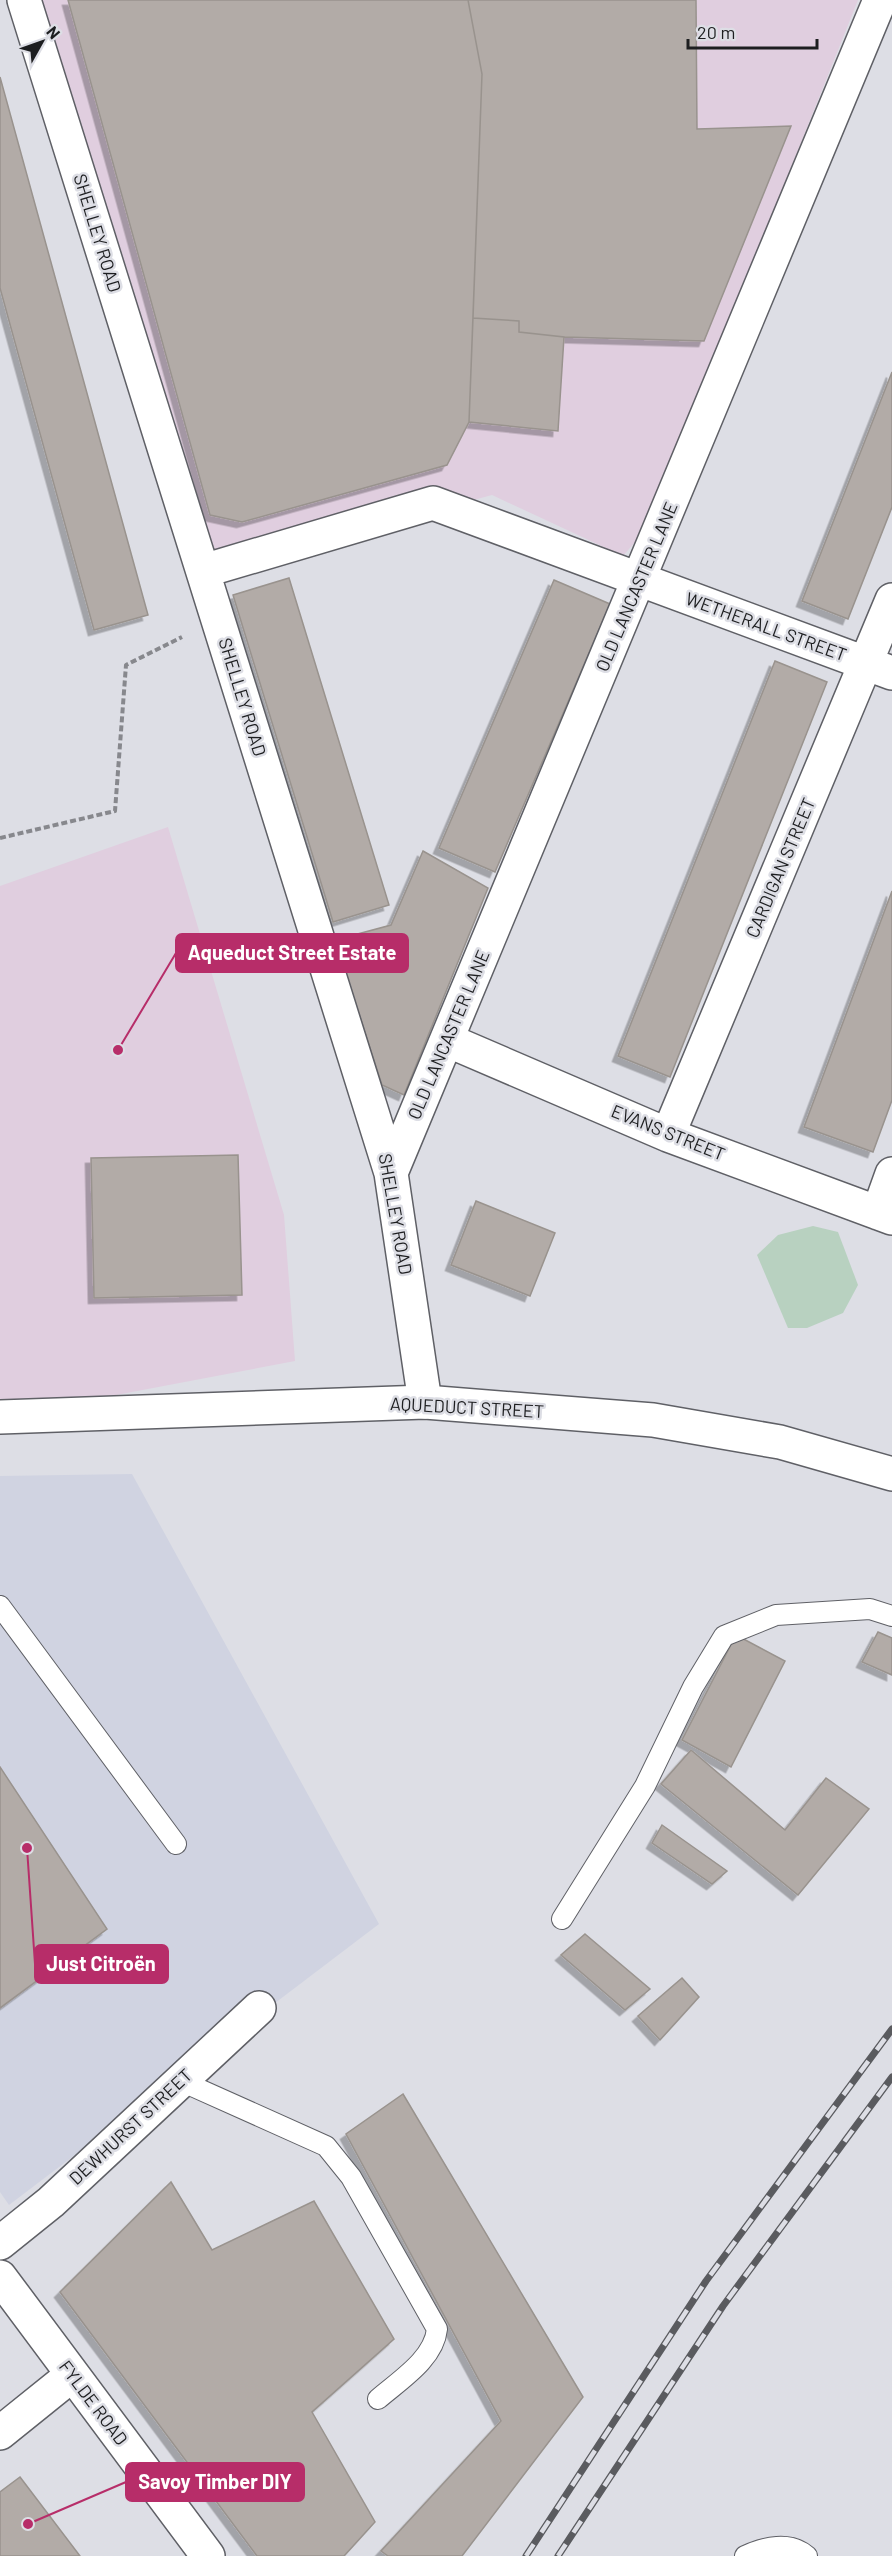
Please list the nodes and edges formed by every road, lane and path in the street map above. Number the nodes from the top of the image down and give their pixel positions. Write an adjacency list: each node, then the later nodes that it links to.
1 (24, 0): 3 (street, SHELLEY ROAD)
2 (880, 0): 4 (street, OLD LANCASTER LANE)
3 (203, 571): 4 (street, WETHERALL STREET); 6 (street, SHELLEY ROAD)
4 (640, 580): 7 (street, WETHERALL STREET); 9 (street, OLD LANCASTER LANE)
5 (892, 600): 7 (street, CARDIGAN STREET)
6 (218, 619): 8 (path); 11 (street, SHELLEY ROAD)
7 (879, 668): 10 (street, CARDIGAN STREET)
8 (0, 838)
9 (447, 1040): 10 (street, EVANS STREET); 11 (street, OLD LANCASTER LANE)
10 (668, 1135): 13 (street, EVANS STREET)
11 (391, 1173): 14 (street, SHELLEY ROAD)
12 (892, 1174): 13 (street)
13 (885, 1216)
14 (425, 1402): 15 (street, AQUEDUCT STREET); 16 (street, AQUEDUCT STREET)
15 (0, 1417)
16 (892, 1474)
17 (0, 1606): 19 (lane)
18 (892, 1616): 20 (lane)
19 (176, 1844)
20 (562, 1919)
21 (259, 2008): 22 (street, DEWHURST STREET)
22 (180, 2082): 23 (street, DEWHURST STREET); 26 (lane)
23 (0, 2243)
24 (0, 2277): 25 (street, FYLDE ROAD)
25 (72, 2375): 27 (street); 28 (street, FYLDE ROAD)
26 (378, 2399)
27 (0, 2433)
28 (208, 2556)
29 (745, 2556): 30 (lane)
30 (807, 2556)

